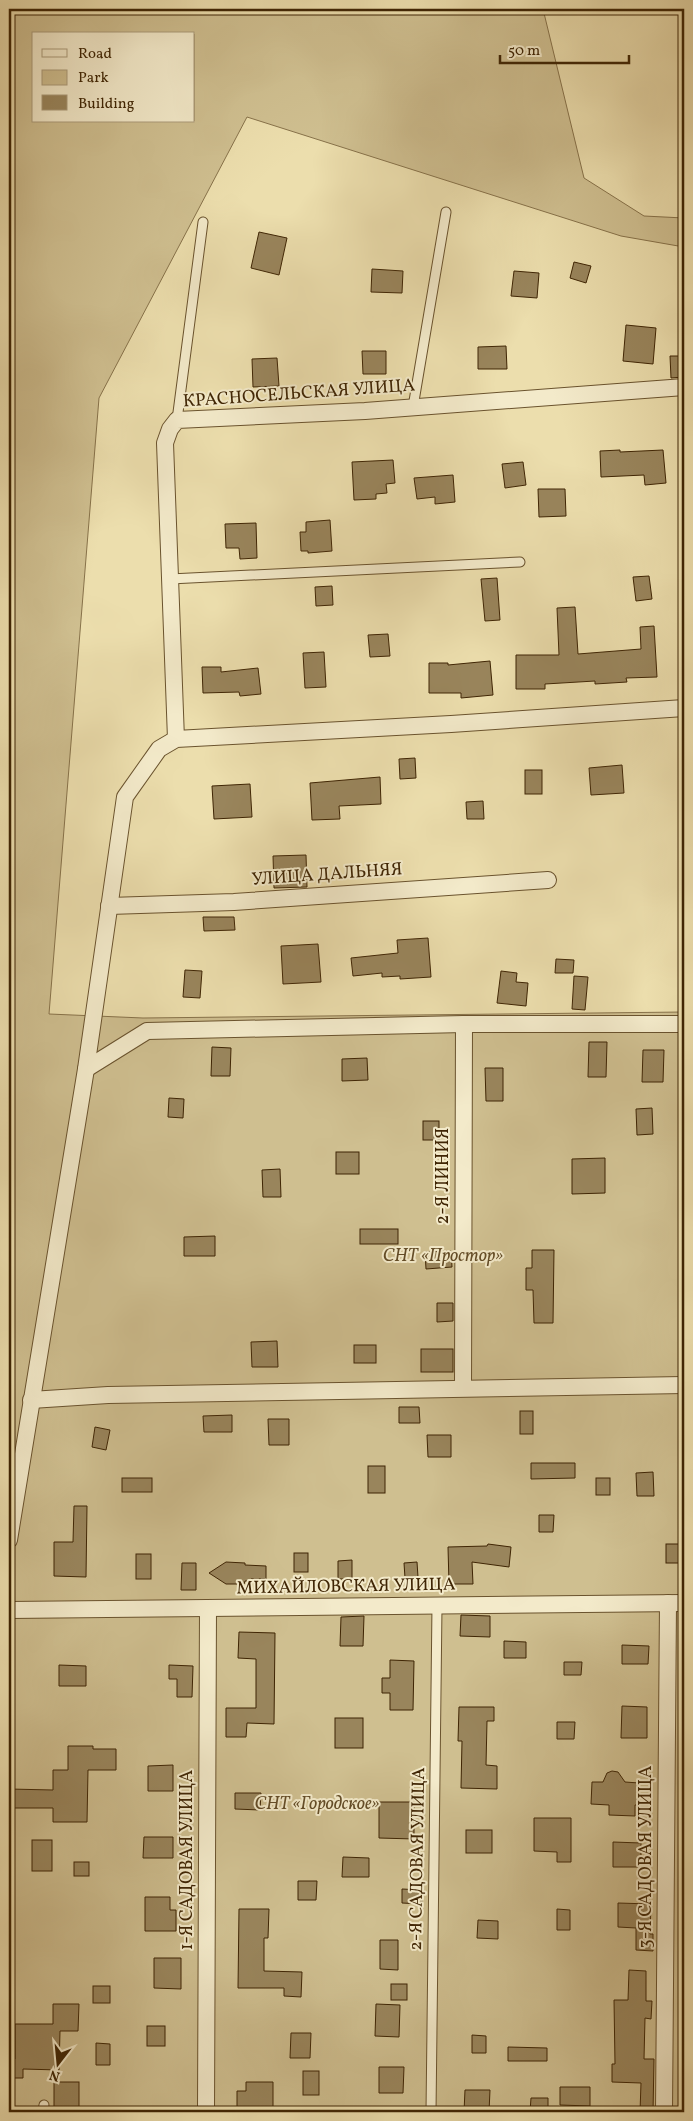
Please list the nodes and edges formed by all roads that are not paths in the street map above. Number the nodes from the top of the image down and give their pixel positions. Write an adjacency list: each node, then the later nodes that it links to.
1 (446, 212): 4 (lane)
2 (204, 222): 5 (lane)
3 (684, 387): 4 (street, КРАСНОСЕЛЬСКАЯ УЛИЦА)
4 (413, 407): 5 (street, КРАСНОСЕЛЬСКАЯ УЛИЦА)
5 (177, 420): 7 (street, КРАСНОСЕЛЬСКАЯ УЛИЦА)
6 (520, 562): 7 (lane)
7 (170, 580): 9 (street, КРАСНОСЕЛЬСКАЯ УЛИЦА)
8 (684, 708): 9 (street)
9 (176, 740): 11 (street)
10 (548, 880): 11 (street, УЛИЦА ДАЛЬНЯЯ)
11 (109, 906): 14 (street)
12 (464, 1024): 13 (street); 14 (street); 16 (street, 2-Я ЛИНИЯ)
13 (684, 1024)
14 (86, 1069): 17 (street)
15 (684, 1385): 16 (street)
16 (462, 1388): 17 (street)
17 (31, 1400): 18 (street)
18 (9, 1540)
19 (676, 1603): 20 (street, МИХАЙЛОВСКАЯ УЛИЦА); 25 (street, 3-Я САДОВАЯ УЛИЦА)
20 (436, 1606): 21 (street, МИХАЙЛОВСКАЯ УЛИЦА); 24 (lane, 2-Я САДОВАЯ УЛИЦА)
21 (208, 1608): 22 (street, МИХАЙЛОВСКАЯ УЛИЦА); 23 (street, 1-Я САДОВАЯ УЛИЦА)
22 (9, 1610)
23 (206, 2112)
24 (431, 2112)
25 (664, 2112)

